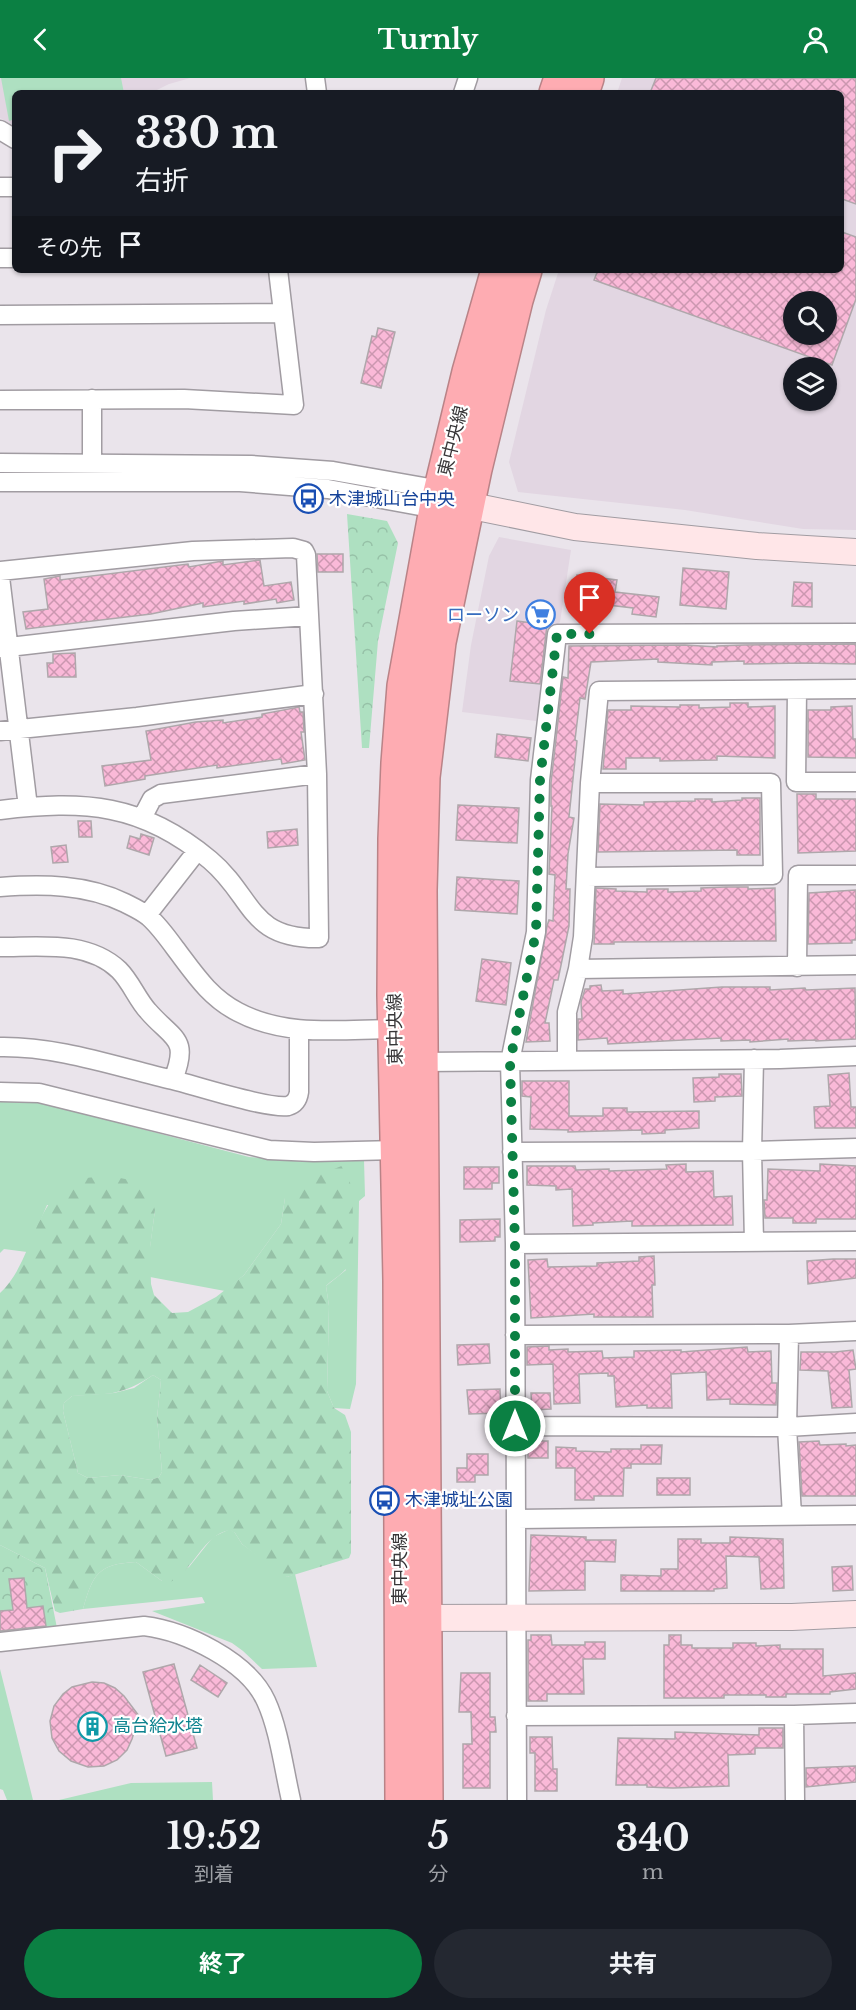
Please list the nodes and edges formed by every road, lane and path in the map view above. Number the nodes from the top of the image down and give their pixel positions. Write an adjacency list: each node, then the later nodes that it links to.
1 (278, 273): 4 (street)
2 (497, 273): 11 (highway, 東中央線)
3 (524, 273): 11 (highway, 東中央線)
4 (283, 313): 5 (street); 6 (street)
5 (0, 315)
6 (92, 399): 7 (street); 9 (street)
7 (0, 400)
8 (0, 463): 9 (street)
9 (92, 463): 11 (street)
10 (0, 483): 11 (street)
11 (448, 501): 12 (street); 38 (highway, 東中央線); 44 (highway, 東中央線)
12 (856, 552)
13 (0, 571): 15 (street)
14 (0, 577): 17 (street)
15 (309, 616): 17 (street); 20 (street)
16 (856, 633): 45 (street)
17 (4, 647): 21 (street)
18 (856, 689): 19 (street)
19 (796, 690): 24 (street); 25 (street)
20 (314, 694): 21 (street); 23 (street)
21 (19, 729): 22 (street); 26 (street)
22 (0, 731)
23 (317, 774): 28 (street); 29 (street)
24 (856, 782)
25 (590, 783): 31 (street); 31 (street)
26 (28, 807): 27 (street); 28 (street)
27 (0, 810)
28 (142, 818): 29 (street)
29 (197, 851): 33 (street)
30 (856, 874): 36 (street)
31 (586, 877): 37 (street)
32 (0, 887): 33 (street)
33 (147, 915): 39 (street)
34 (0, 947): 46 (street)
35 (856, 965): 36 (street)
36 (797, 967): 37 (street)
37 (578, 969): 43 (street)
38 (395, 1029): 39 (street); 49 (highway, 東中央線)
39 (299, 1030): 46 (street)
40 (0, 1047): 46 (street)
41 (856, 1056): 42 (street)
42 (754, 1059): 43 (street); 51 (street)
43 (567, 1060): 45 (street)
44 (421, 1062): 45 (street); 66 (highway, 東中央線)
45 (510, 1062): 50 (street)
46 (173, 1080)
47 (0, 1092): 49 (street)
48 (856, 1148): 51 (street)
49 (397, 1150): 66 (highway, 東中央線)
50 (512, 1152): 51 (street); 54 (street)
51 (752, 1152): 53 (street)
52 (856, 1241): 53 (street)
53 (754, 1242): 54 (street)
54 (515, 1244): 57 (street)
55 (856, 1331): 56 (street)
56 (789, 1334): 57 (street); 60 (street)
57 (515, 1335): 59 (street)
58 (856, 1423): 60 (street)
59 (515, 1426): 60 (street); 63 (street)
60 (788, 1427): 62 (street)
61 (856, 1515): 62 (street)
62 (792, 1516): 63 (street)
63 (517, 1519): 65 (street)
64 (856, 1614): 65 (street)
65 (516, 1617): 66 (street); 70 (street)
66 (413, 1618): 72 (highway, 東中央線); 73 (highway, 東中央線)
67 (0, 1642): 71 (street)
68 (856, 1713): 69 (street)
69 (794, 1715): 70 (street); 75 (street)
70 (516, 1716): 74 (street)
71 (291, 1800)
72 (402, 1800)
73 (426, 1800)
74 (517, 1800)
75 (795, 1800)

